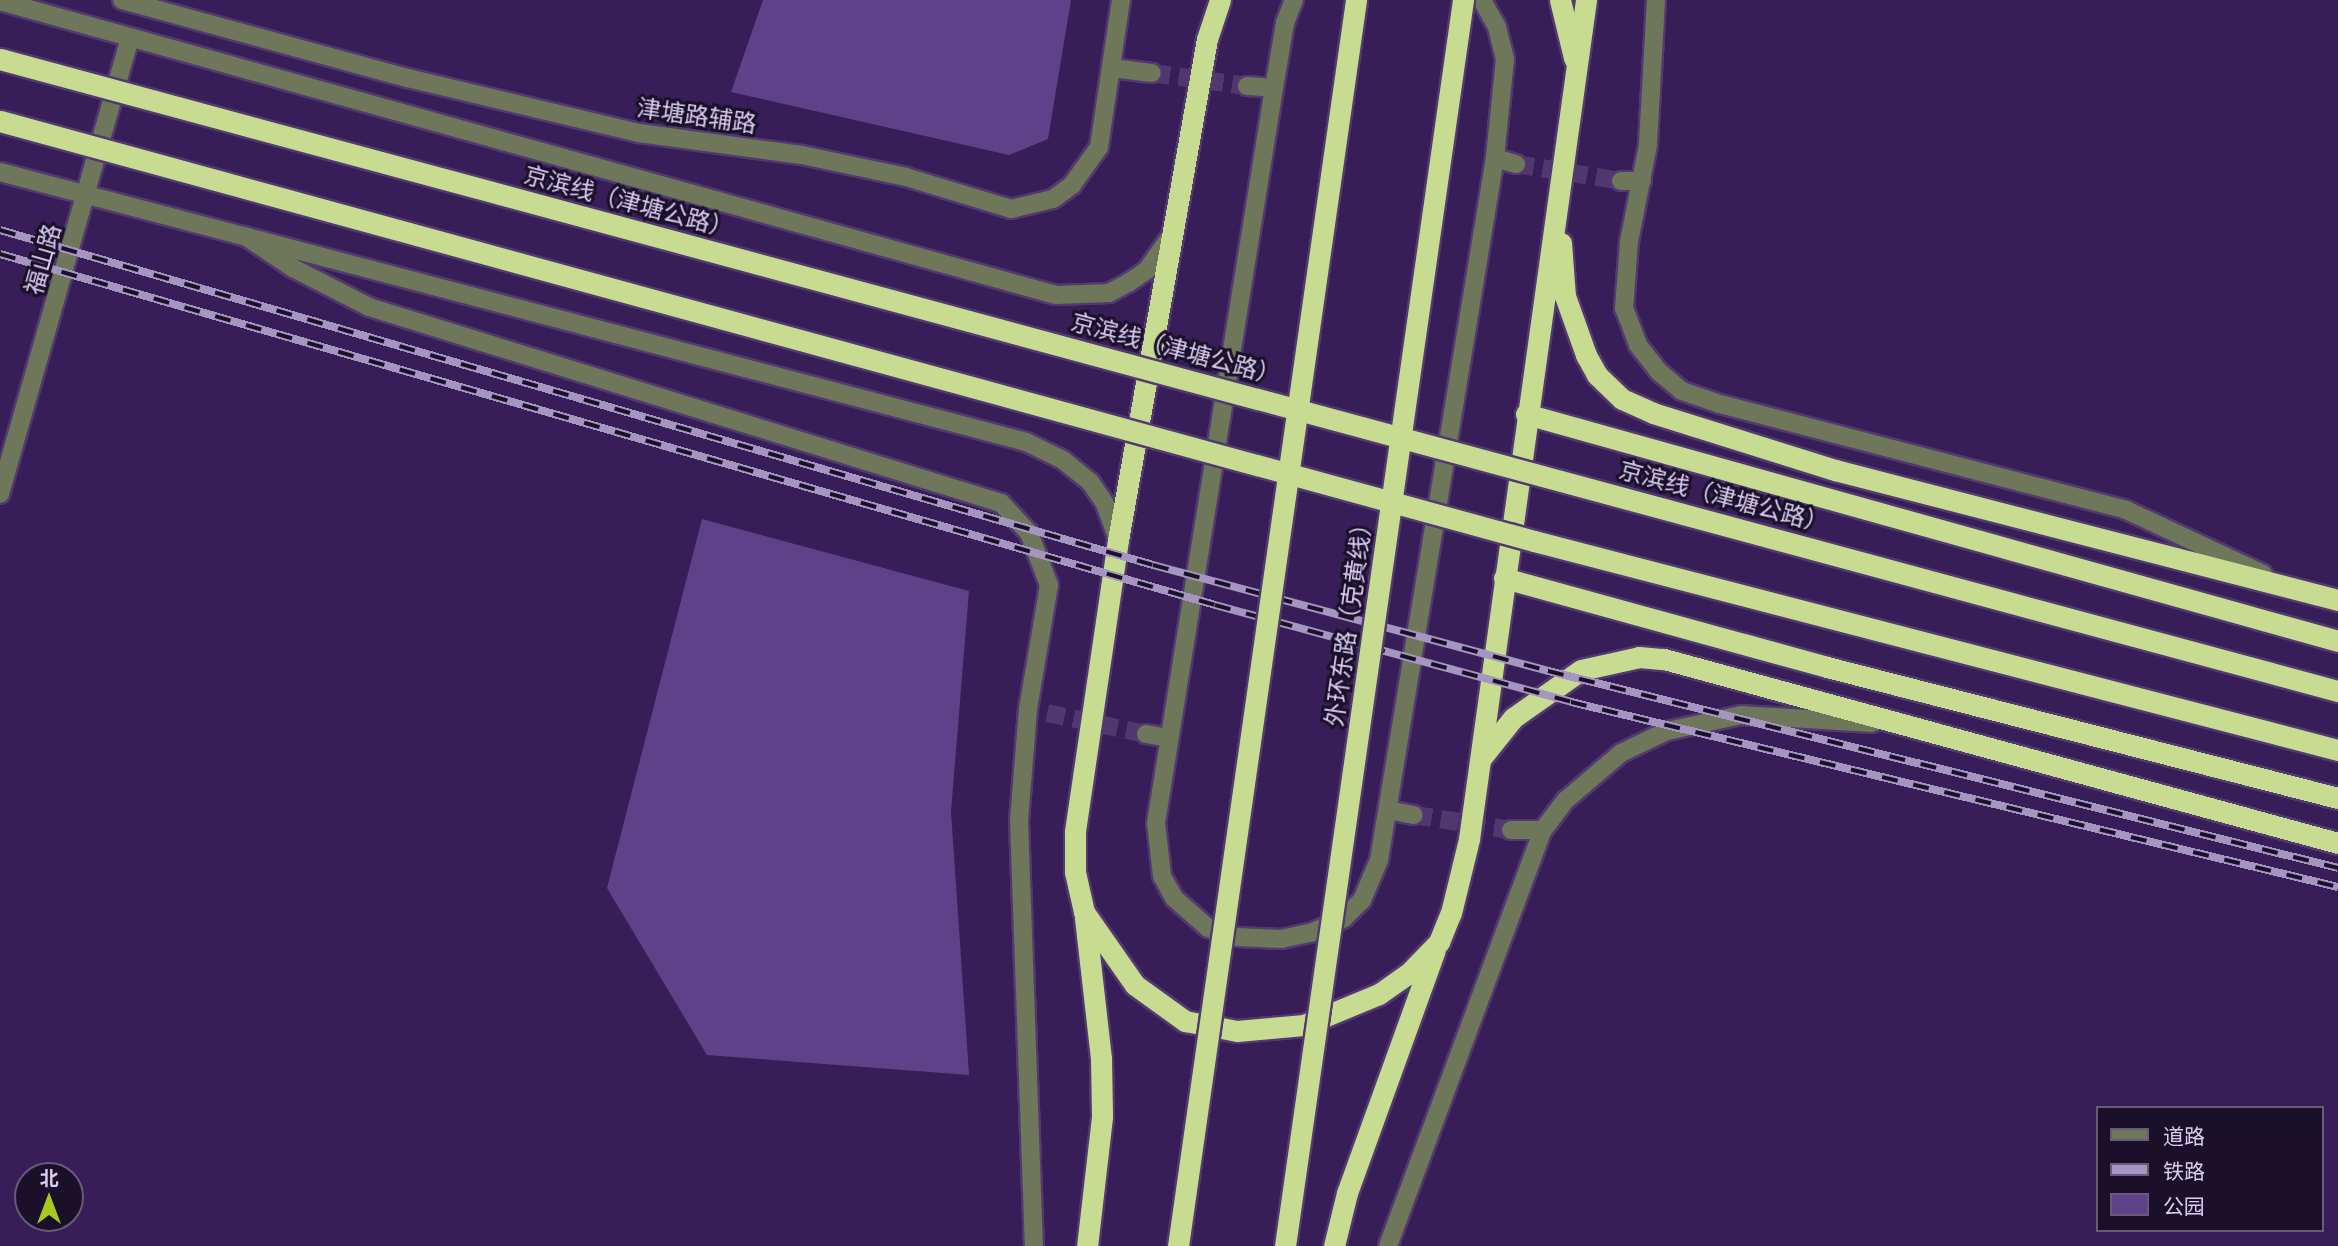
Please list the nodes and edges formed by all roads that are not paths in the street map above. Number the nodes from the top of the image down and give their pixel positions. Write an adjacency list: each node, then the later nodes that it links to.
1 (122, 0): 14 (street, 津塘路辅路)
2 (1121, 0): 14 (street, 津塘路辅路)
3 (1220, 0): 27 (highway)
4 (1294, 0): 18 (street)
5 (1356, 0): 54 (highway, bridge)
6 (1463, 0): 55 (highway, 外环东路（克黄线）, bridge)
7 (1482, 0): 20 (street)
8 (1560, 0): 16 (highway)
9 (1586, 0): 16 (highway)
10 (1656, 0): 24 (street)
11 (0, 1): 12 (street)
12 (130, 37): 25 (street, 福山路); 27 (street)
13 (0, 59): 36 (highway, 京滨线（津塘公路）, bridge)
14 (1112, 68): 15 (street)
15 (1152, 73)
16 (1578, 78): 26 (highway)
17 (1247, 86): 18 (street)
18 (1274, 88): 41 (street)
19 (0, 121): 42 (highway, bridge)
20 (1495, 158): 21 (street); 45 (street)
21 (1516, 164)
22 (0, 172): 25 (street)
23 (1621, 181): 24 (street)
24 (1642, 181): 33 (street)
25 (87, 194): 28 (street); 30 (street, 福山路)
26 (1559, 194): 29 (highway); 33 (highway)
27 (1172, 233): 31 (highway)
28 (245, 236): 31 (street); 37 (street)
29 (1526, 414): 32 (highway); 35 (highway)
30 (0, 494)
31 (1118, 540): 50 (highway)
32 (1504, 578): 43 (highway); 44 (highway)
33 (2291, 587): 34 (highway)
34 (2338, 600)
35 (2338, 641)
36 (2338, 691)
37 (1028, 709): 38 (street); 52 (street)
38 (1047, 713)
39 (1917, 728): 43 (highway); 48 (street); 49 (highway)
40 (1146, 734): 41 (street)
41 (1169, 738): 45 (street)
42 (2338, 750)
43 (1479, 761): 51 (highway)
44 (2338, 798)
45 (1388, 810): 46 (street)
46 (1414, 815)
47 (1511, 830): 48 (street)
48 (1543, 830): 57 (street)
49 (2338, 843)
50 (1084, 912): 51 (highway); 53 (highway)
51 (1438, 942): 56 (highway)
52 (1034, 1246)
53 (1087, 1246)
54 (1178, 1246)
55 (1285, 1246)
56 (1334, 1246)
57 (1388, 1246)

